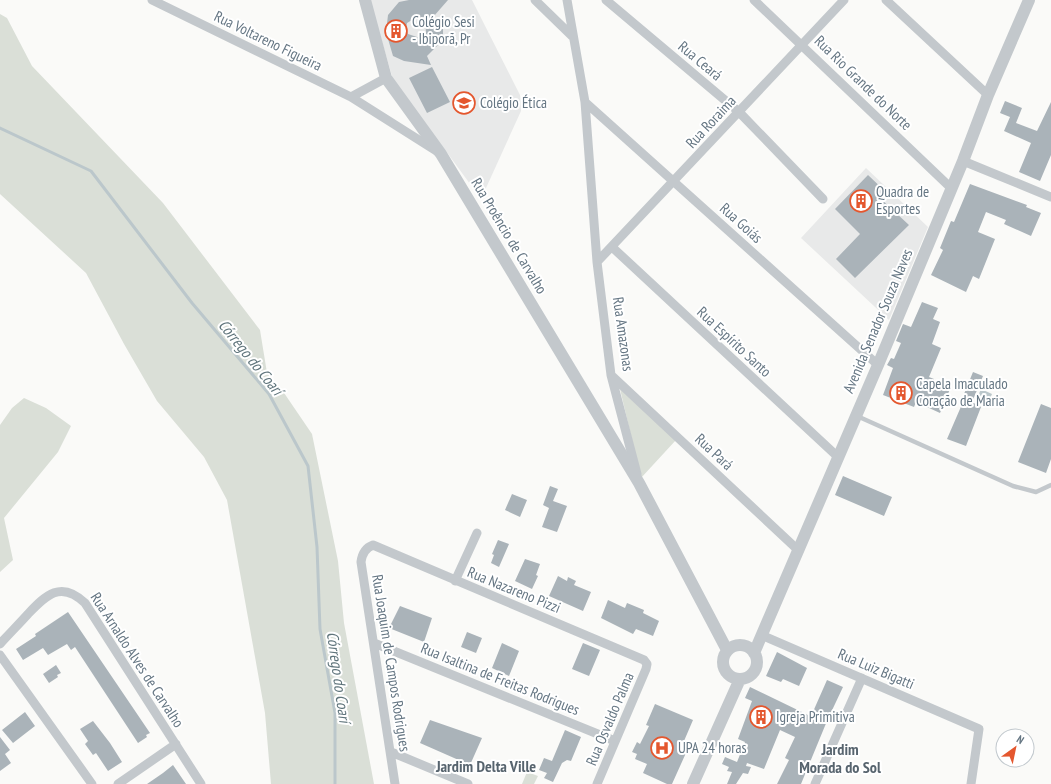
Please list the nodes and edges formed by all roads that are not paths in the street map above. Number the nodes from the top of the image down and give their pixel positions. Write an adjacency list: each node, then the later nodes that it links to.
1 (152, 0): 16 (street, Rua Voltareno Figueira)
2 (365, 0): 14 (street, Rua Proêncio de Carvalho)
3 (535, 0): 12 (street)
4 (567, 0): 12 (street, Rua Amazonas)
5 (606, 0): 18 (street, Rua Ceará)
6 (754, 0): 11 (street, Rua Rio Grande do Norte)
7 (760, 0): 11 (street)
8 (844, 0): 13 (street, Rua Roraima)
9 (886, 0): 15 (street)
10 (1027, 1): 15 (street, Avenida Senador Souza Naves)
11 (766, 11): 13 (street, Rua Rio Grande do Norte)
12 (572, 36): 17 (street, Rua Amazonas)
13 (803, 45): 18 (street, Rua Roraima); 22 (street, Rua Rio Grande do Norte)
14 (386, 78): 16 (street); 19 (street, Rua Proêncio de Carvalho)
15 (988, 95): 20 (street, Avenida Senador Souza Naves)
16 (351, 97): 19 (street, Rua Voltareno Figueira)
17 (585, 102): 21 (street, Rua Goiás); 26 (street, Rua Amazonas)
18 (740, 112): 21 (street, Rua Roraima); 24 (street, Rua Ceará)
19 (440, 154): 31 (street, Rua Proêncio de Carvalho)
20 (963, 161): 22 (street, Avenida Senador Souza Naves); 23 (street)
21 (674, 181): 25 (street, Rua Roraima); 27 (street, Rua Goiás)
22 (951, 188): 27 (street, Avenida Senador Souza Naves)
23 (1051, 196)
24 (823, 199)
25 (612, 247): 26 (street, Rua Roraima); 30 (street, Rua Espírito Santo)
26 (597, 262): 28 (street, Rua Amazonas)
27 (878, 365): 29 (street, Avenida Senador Souza Naves)
28 (611, 375): 31 (street, Rua Amazonas); 35 (street, Rua Pará)
29 (856, 416): 30 (street, Avenida Senador Souza Naves); 32 (lane)
30 (838, 457): 35 (street, Avenida Senador Souza Naves)
31 (640, 483): 40 (street, Rua Amazonas)
32 (1051, 486)
33 (477, 532): 36 (street)
34 (368, 547): 36 (street, Rua Nazareno Pizzi); 38 (street, Rua Joaquim de Campos Rodrigues)
35 (798, 550): 37 (street, Avenida Senador Souza Naves)
36 (455, 581): 43 (street, Rua Nazareno Pizzi)
37 (761, 635): 41 (street, Avenida Senador Souza Naves); 44 (street, Rua Luiz Bigatti)
38 (374, 643): 46 (street, Rua Isaltina de Freitas Rodrigues); 48 (street, Rua Joaquim de Campos Rodrigues)
39 (0, 644): 47 (street, Rua Arnaldo Alves de Carvalho)
40 (727, 650): 41 (street); 45 (street)
41 (754, 652): 45 (street)
42 (0, 655): 49 (street)
43 (647, 664): 46 (street, Rua Osvaldo Palma)
44 (862, 678): 56 (street); 57 (street, Rua Luiz Bigatti)
45 (740, 680): 55 (street)
46 (615, 741): 54 (street, Rua Osvaldo Palma)
47 (176, 744): 50 (street); 51 (street, Rua Arnaldo Alves de Carvalho)
48 (391, 752): 52 (street, Rua Joaquim de Campos Rodrigues); 53 (street)
49 (92, 784)
50 (118, 784)
51 (200, 784)
52 (395, 784)
53 (468, 784)
54 (597, 784)
55 (693, 784)
56 (815, 784)
57 (970, 784)

